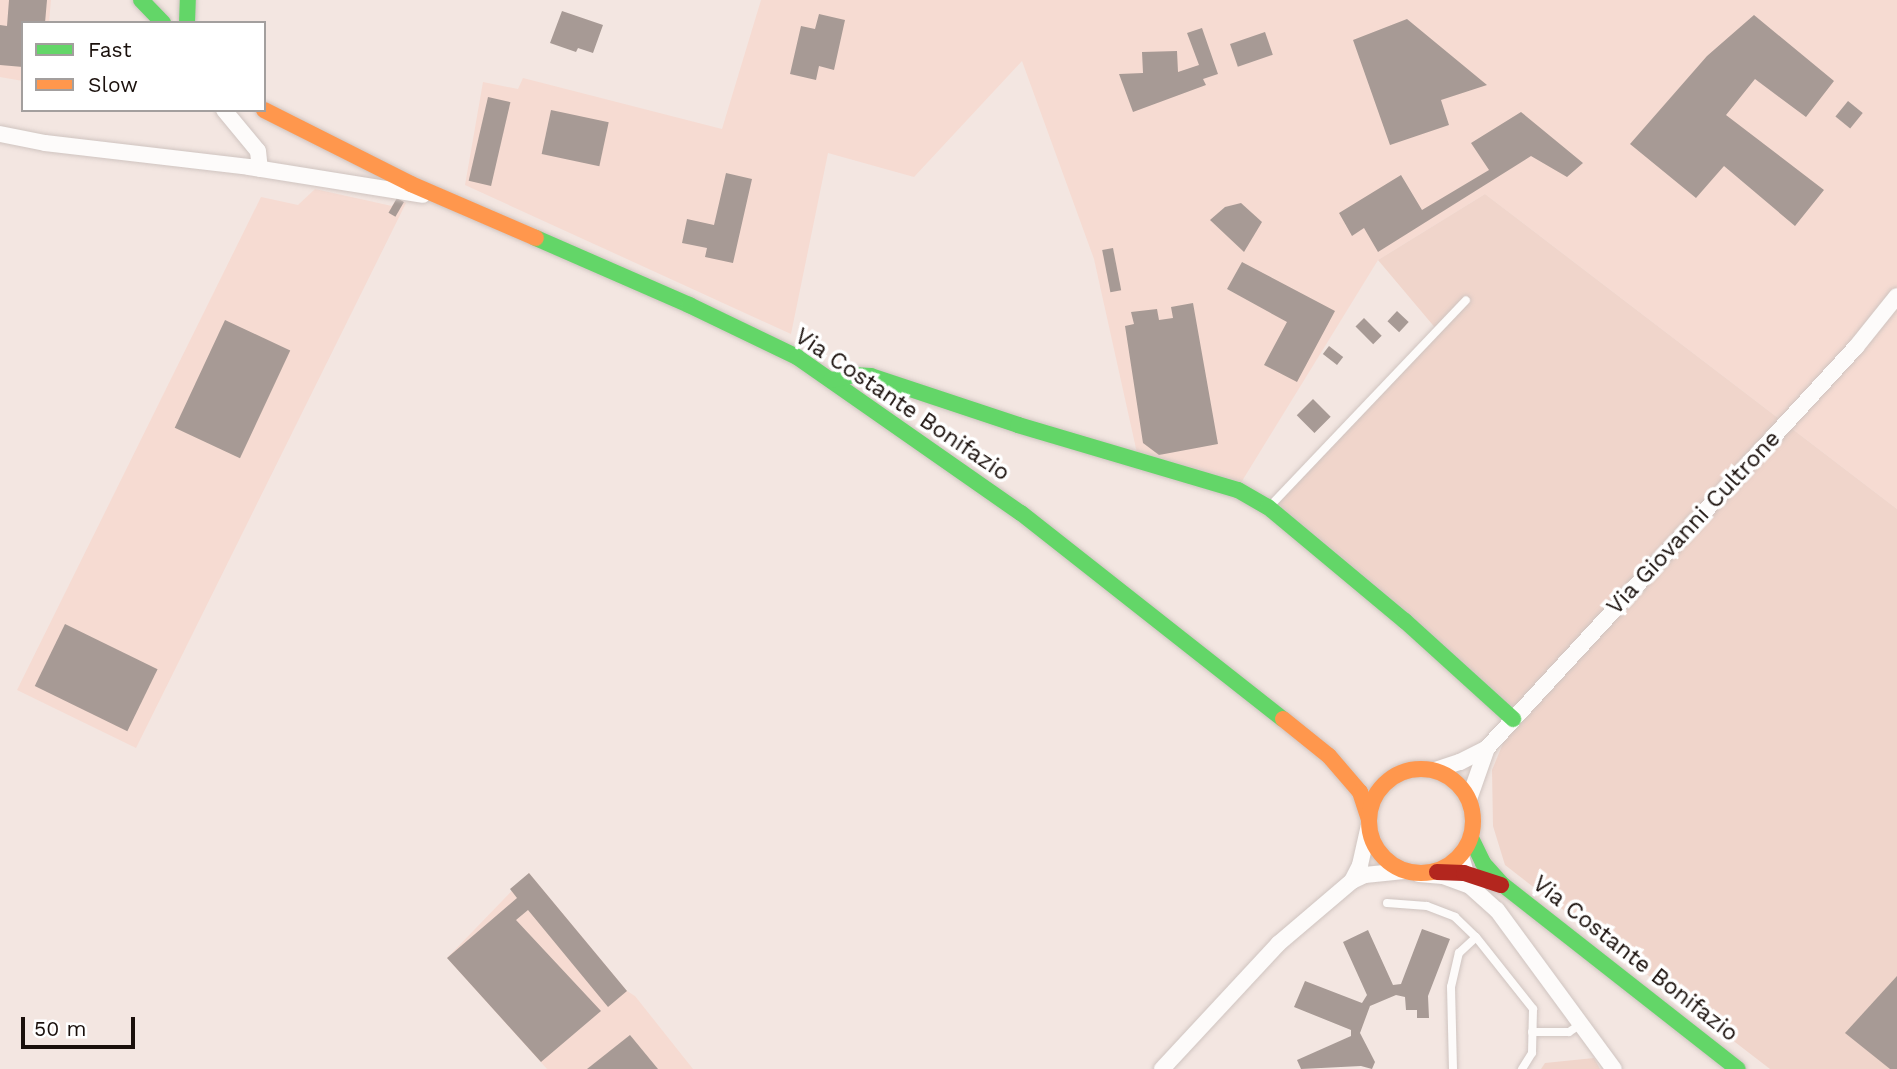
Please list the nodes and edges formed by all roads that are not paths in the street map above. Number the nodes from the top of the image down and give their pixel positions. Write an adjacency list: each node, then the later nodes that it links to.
1 (141, 0): 3 (main road)
2 (188, 0): 4 (main road)
3 (161, 21)
4 (187, 21)
5 (266, 95): 9 (main road)
6 (266, 111): 9 (main road)
7 (226, 112): 10 (street)
8 (0, 134): 10 (street)
9 (359, 159): 11 (main road, Via Costante Bonifazio)
10 (260, 169): 11 (street)
11 (443, 198): 14 (main road, Via Costante Bonifazio)
12 (1897, 296): 16 (street, Via Giovanni Cultrone)
13 (1466, 300): 15 (lane)
14 (831, 380): 15 (main road); 18 (main road, Via Costante Bonifazio)
15 (1268, 508): 16 (main road)
16 (1513, 719): 17 (street, Via Giovanni Cultrone)
17 (1487, 748): 19 (street); 21 (street)
18 (1329, 756): 20 (main road); 22 (main road)
19 (1435, 770): 20 (main road); 21 (main road)
20 (1399, 773): 22 (main road)
21 (1469, 799): 23 (main road)
22 (1369, 822): 25 (main road); 27 (street)
23 (1471, 838): 24 (main road); 28 (main road)
24 (1461, 856): 25 (main road); 26 (street)
25 (1419, 872): 26 (street); 27 (street)
26 (1467, 880): 28 (main road); 31 (street)
27 (1352, 881): 33 (street)
28 (1503, 886): 37 (main road, Via Costante Bonifazio)
29 (1387, 903): 30 (lane)
30 (1476, 937): 32 (lane); 34 (lane)
31 (1581, 1024): 32 (lane); 36 (street)
32 (1532, 1032): 35 (lane)
33 (1162, 1069)
34 (1453, 1069)
35 (1522, 1069)
36 (1614, 1069)
37 (1738, 1069)

